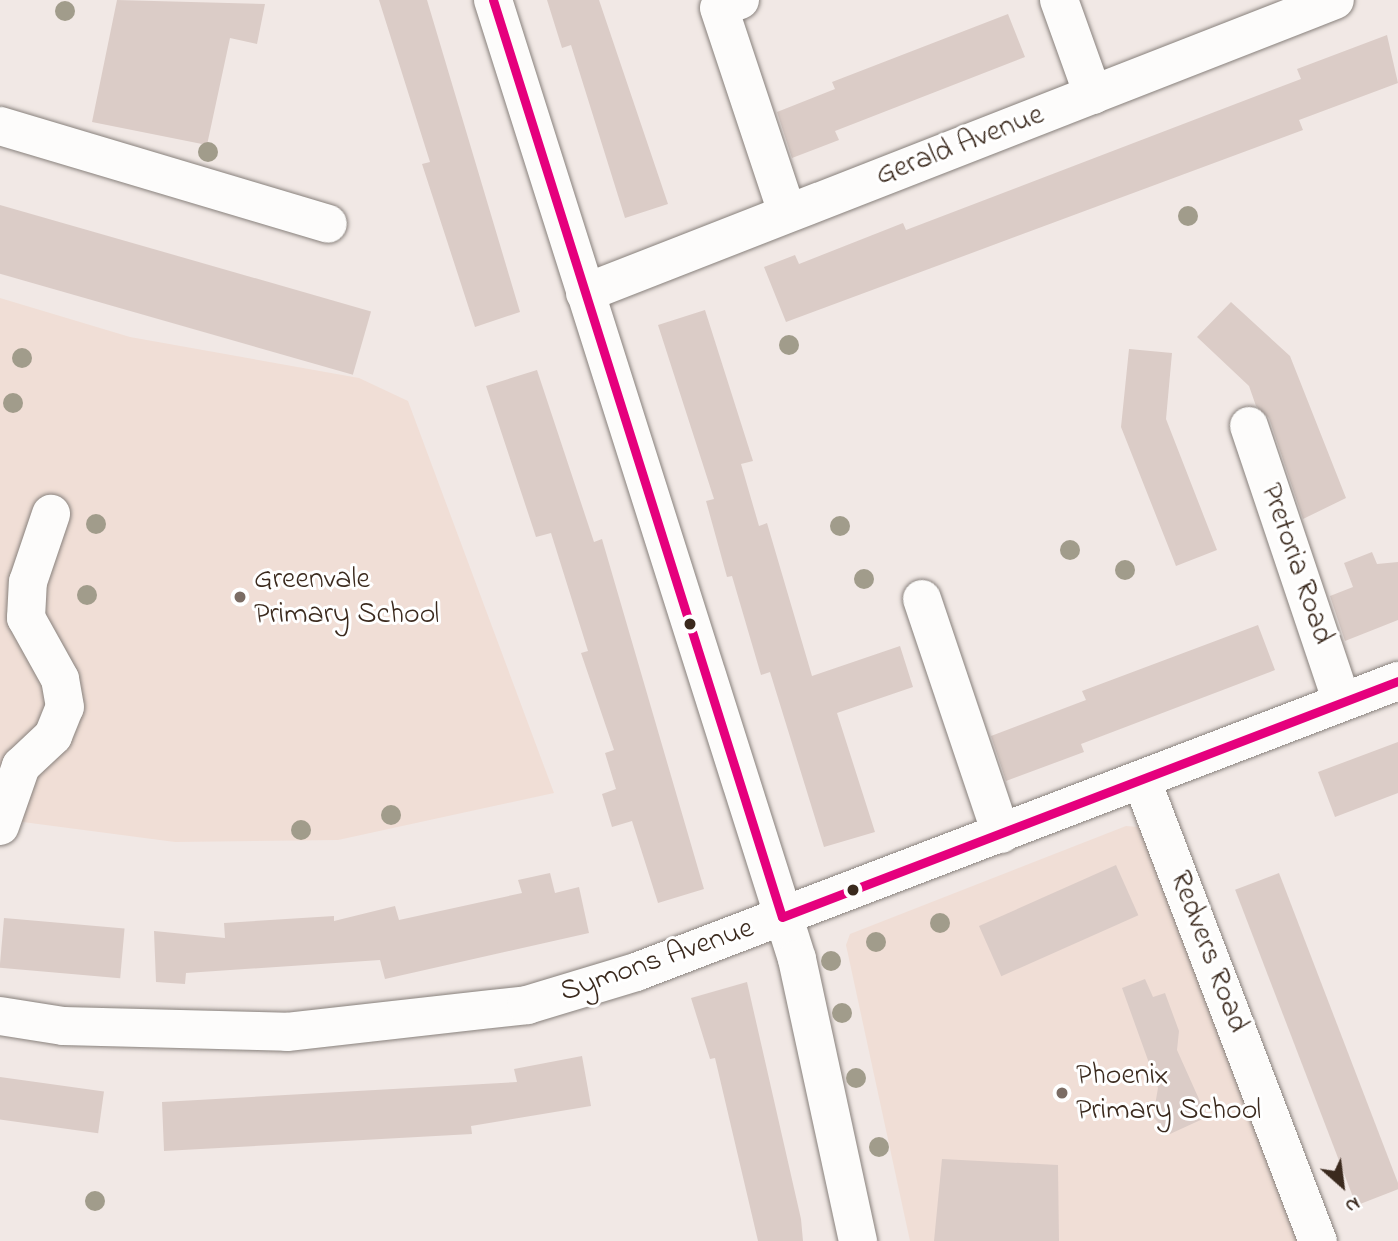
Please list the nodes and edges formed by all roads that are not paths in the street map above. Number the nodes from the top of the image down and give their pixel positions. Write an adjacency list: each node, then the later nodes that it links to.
1 (493, 0): 9 (street)
2 (740, 0): 7 (street)
3 (1059, 0): 5 (street)
4 (1335, 0): 5 (street, Gerald Avenue)
5 (1093, 95): 7 (street, Gerald Avenue)
6 (0, 126): 8 (street)
7 (787, 212): 9 (street, Gerald Avenue)
8 (328, 224)
9 (585, 293): 18 (street)
10 (1249, 426): 14 (street, Pretoria Road)
11 (51, 514): 16 (street)
12 (922, 599): 17 (street)
13 (1398, 681): 14 (street, Symons Avenue)
14 (1342, 702): 15 (street, Symons Avenue)
15 (1142, 781): 17 (street, Symons Avenue); 21 (street, Redvers Road)
16 (0, 826)
17 (1001, 834): 18 (street, Symons Avenue)
18 (782, 918): 19 (street, Symons Avenue); 20 (street)
19 (0, 1016)
20 (858, 1241)
21 (1318, 1241)

